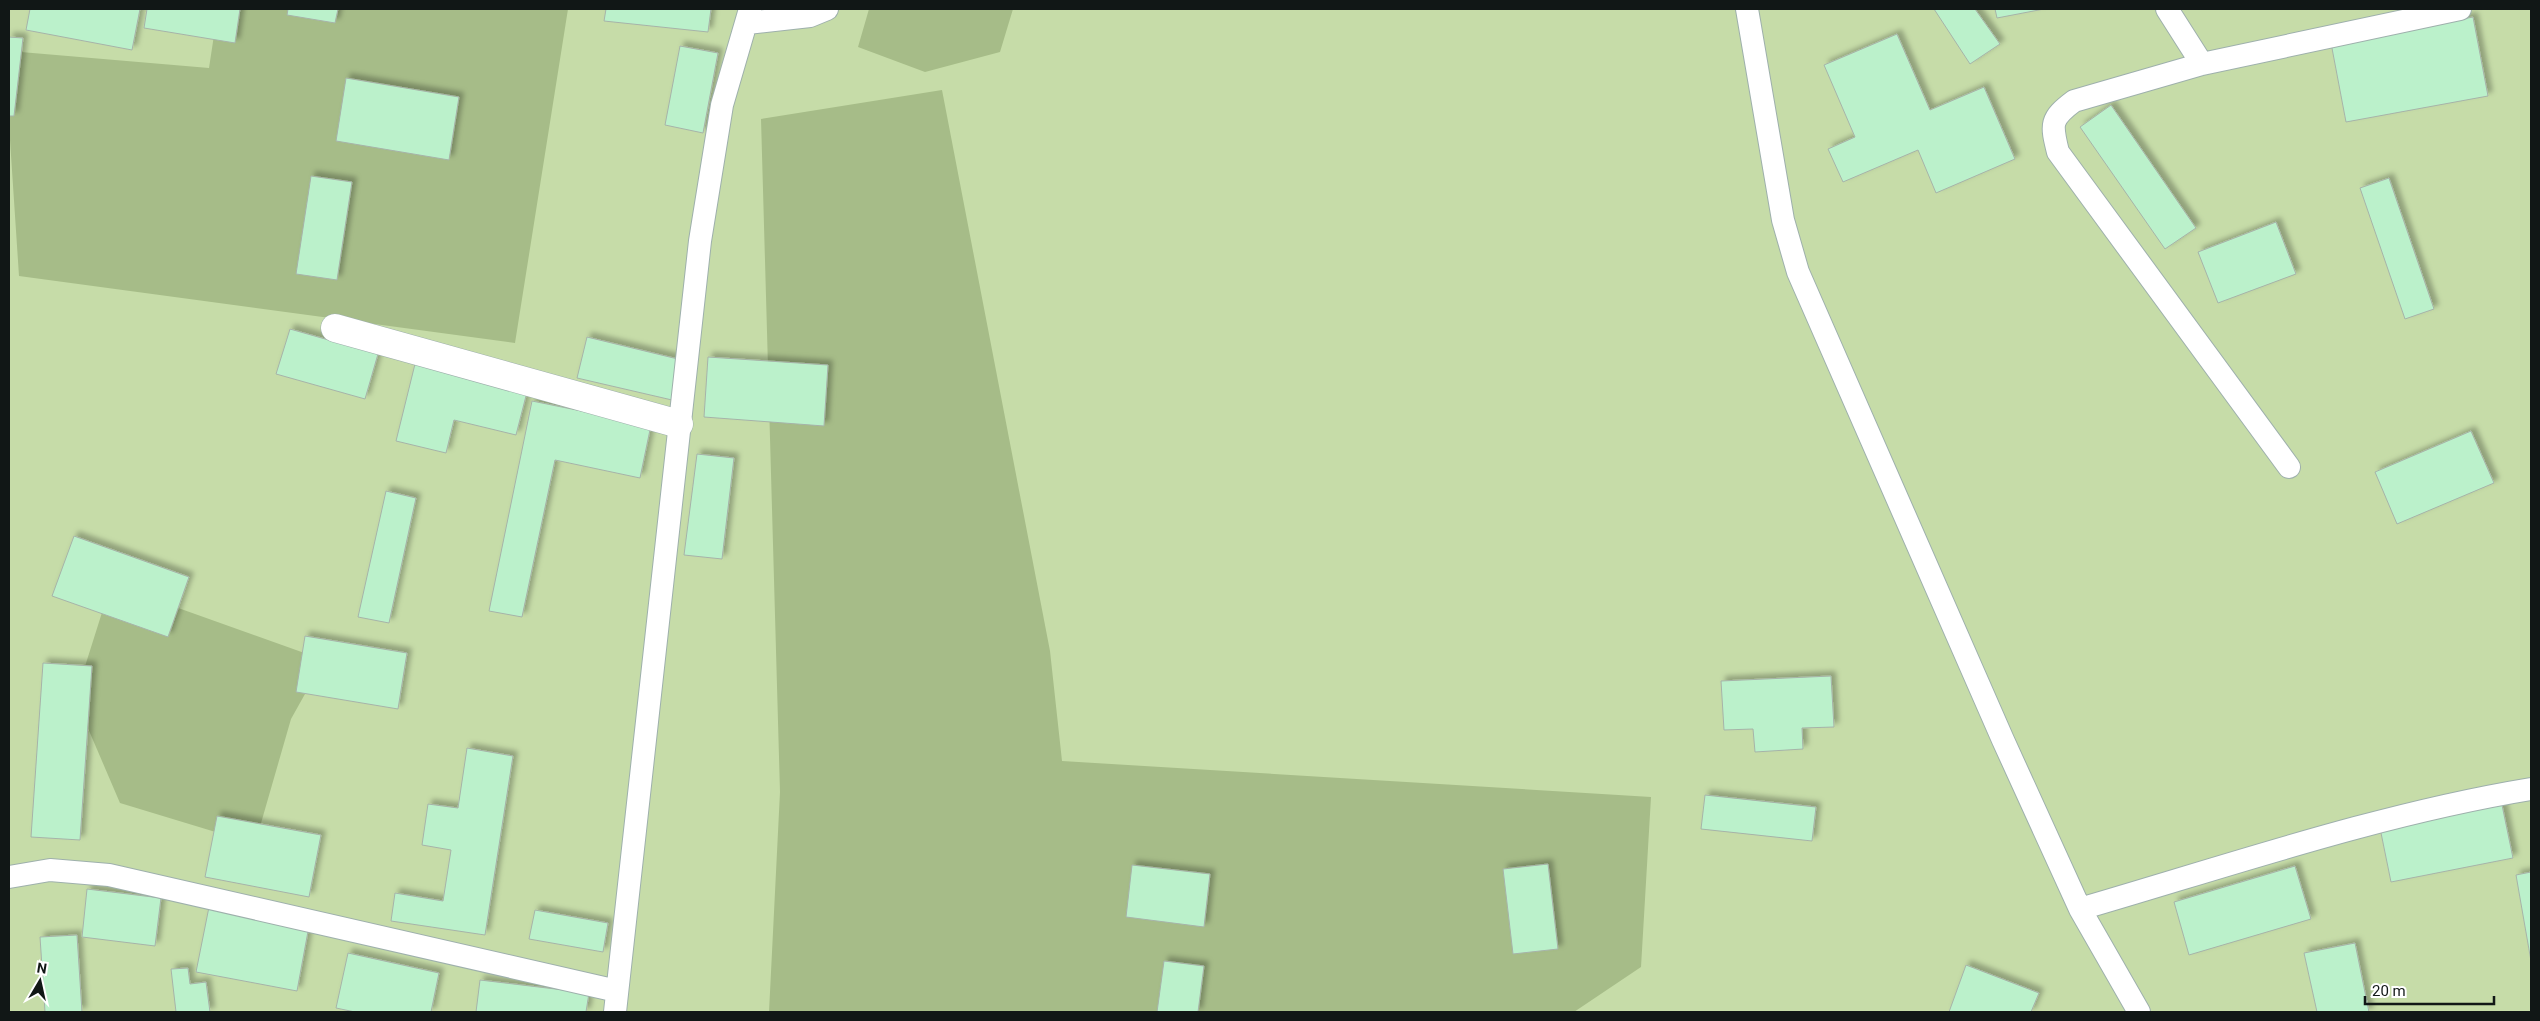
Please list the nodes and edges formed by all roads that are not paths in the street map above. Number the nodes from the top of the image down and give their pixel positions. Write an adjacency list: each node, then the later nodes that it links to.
1 (827, 9): 5 (lane)
2 (1746, 9): 12 (lane)
3 (2167, 9): 6 (lane)
4 (2460, 9): 6 (lane)
5 (749, 16): 8 (lane)
6 (2202, 64): 9 (lane)
7 (335, 328): 8 (street)
8 (678, 424): 13 (lane)
9 (2289, 467)
10 (2531, 789): 12 (lane)
11 (9, 877): 13 (lane)
12 (2080, 909): 14 (lane)
13 (616, 1002)
14 (2139, 1012)

